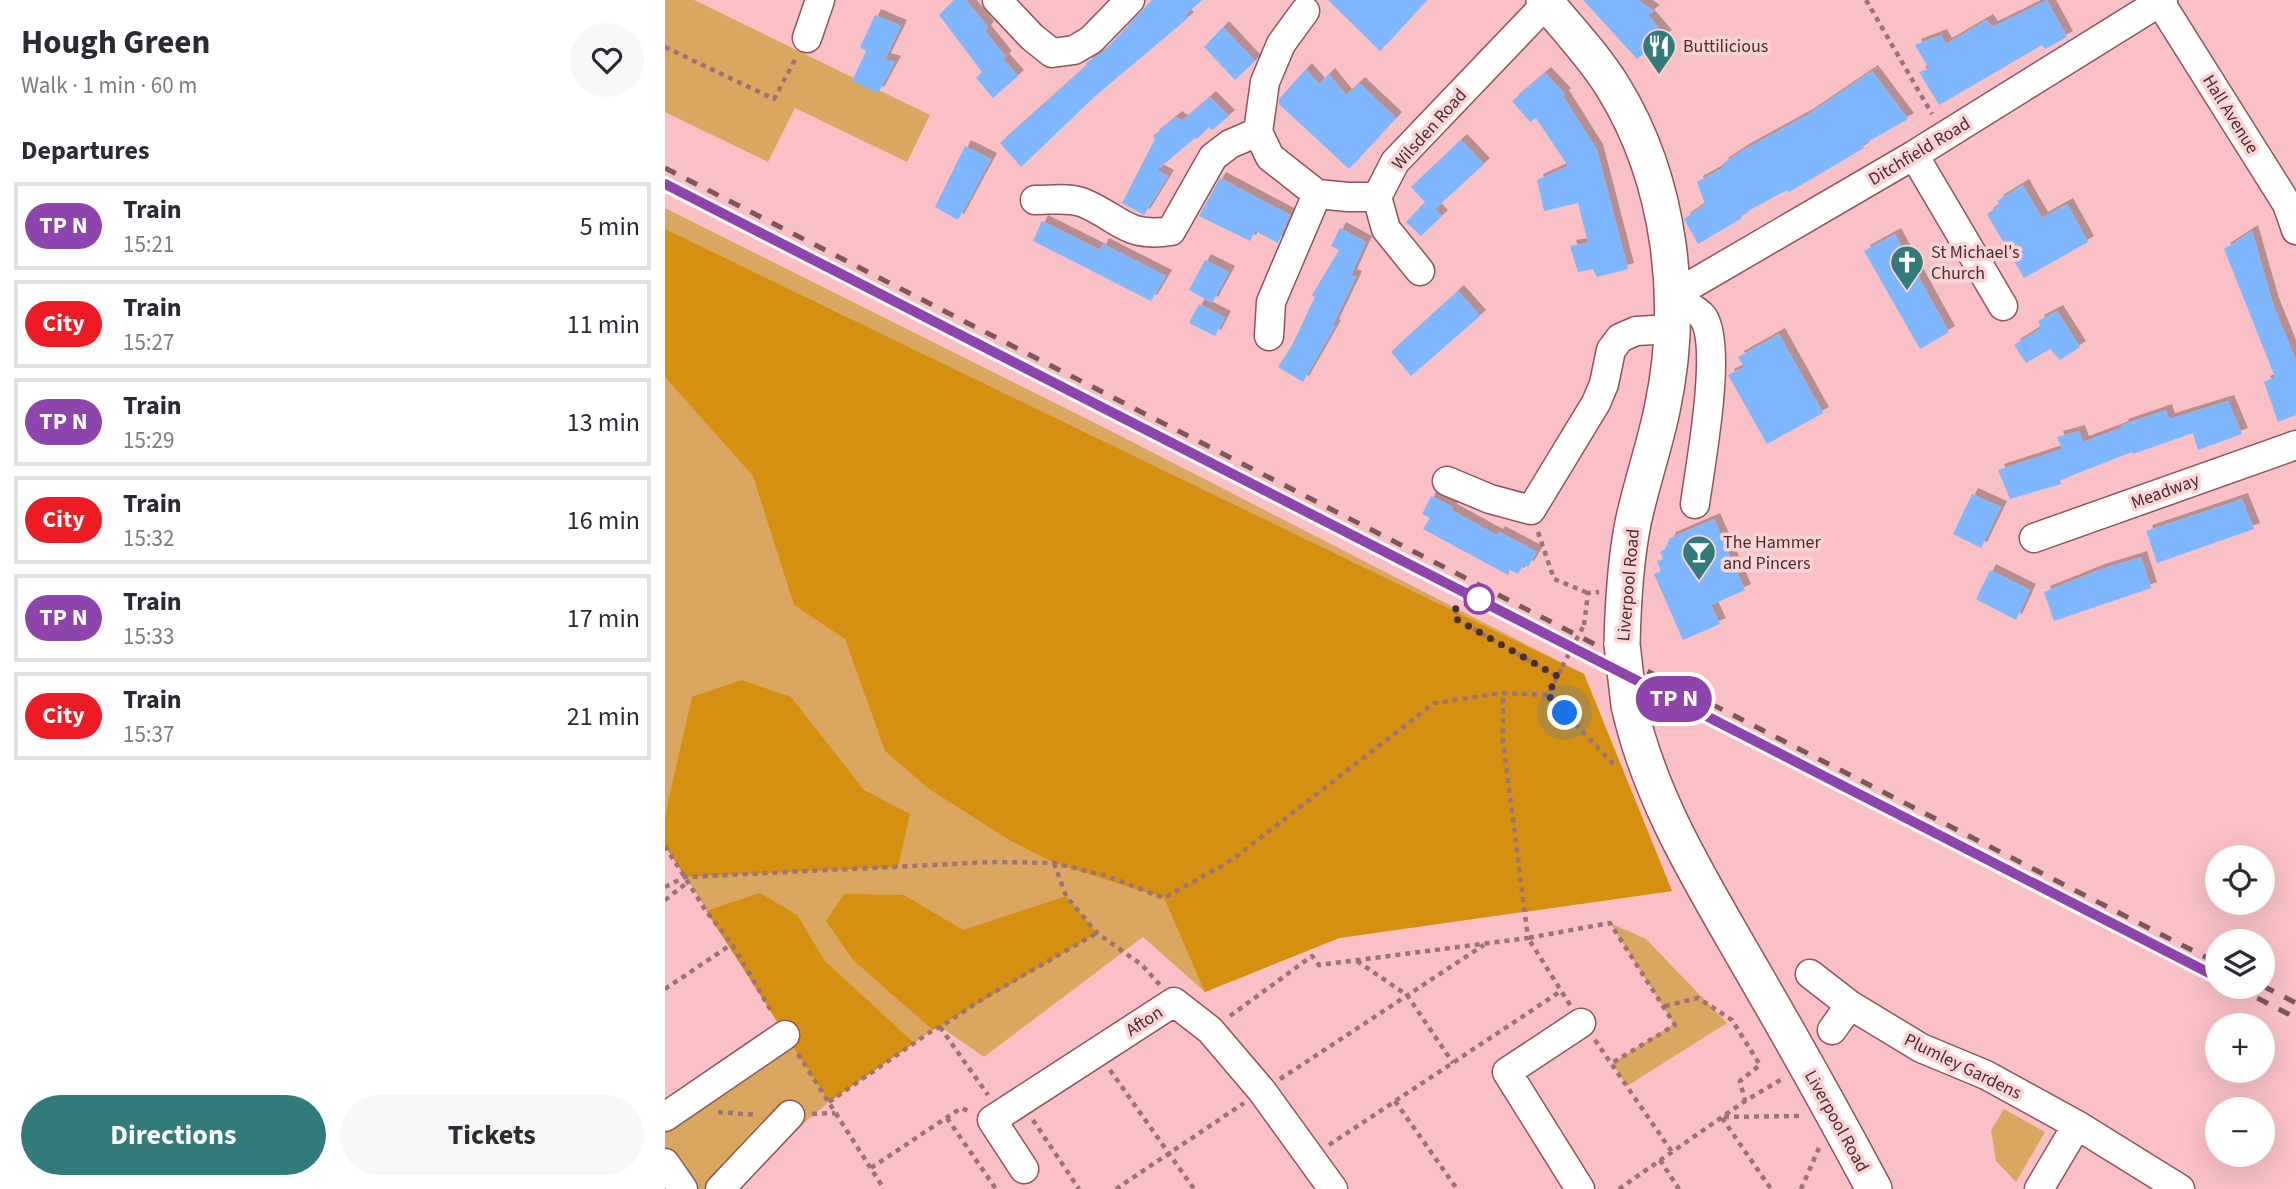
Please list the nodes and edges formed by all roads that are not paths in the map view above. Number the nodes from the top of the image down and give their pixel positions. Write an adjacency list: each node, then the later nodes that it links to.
1 (820, 0): 7 (street)
2 (997, 0): 3 (street)
3 (1130, 0)
4 (2162, 1): 9 (street, Ditchfield Road); 13 (street, Hall Avenue)
5 (1545, 2): 11 (street, Wilsden Road); 16 (main road, Liverpool Road)
6 (1304, 10): 8 (street)
7 (807, 38)
8 (1258, 132): 10 (street); 12 (street)
9 (1915, 155): 15 (street); 16 (street, Ditchfield Road)
10 (1317, 194): 11 (street); 17 (street)
11 (1377, 197): 14 (street)
12 (1035, 200)
13 (2296, 230)
14 (1420, 271)
15 (2003, 306)
16 (1673, 313): 19 (street); 20 (street); 36 (main road, Liverpool Road, bridge)
17 (1269, 336)
18 (2296, 445): 21 (street, Meadway)
19 (1447, 481)
20 (1695, 504)
21 (2034, 538)
22 (1810, 974): 23 (street, Plumley Gardens)
23 (1850, 1005): 25 (street); 29 (street, Plumley Gardens)
24 (1581, 1023): 35 (street)
25 (1832, 1030)
26 (785, 1035): 28 (street)
27 (790, 1115): 34 (street)
28 (665, 1117)
29 (2077, 1125): 37 (street); 38 (street, Plumley Gardens)
30 (665, 1163): 33 (street)
31 (1024, 1169): 32 (street, Afton)
32 (1316, 1177)
33 (683, 1189)
34 (720, 1189)
35 (1580, 1189)
36 (1874, 1189)
37 (2039, 1189)
38 (2181, 1189)

